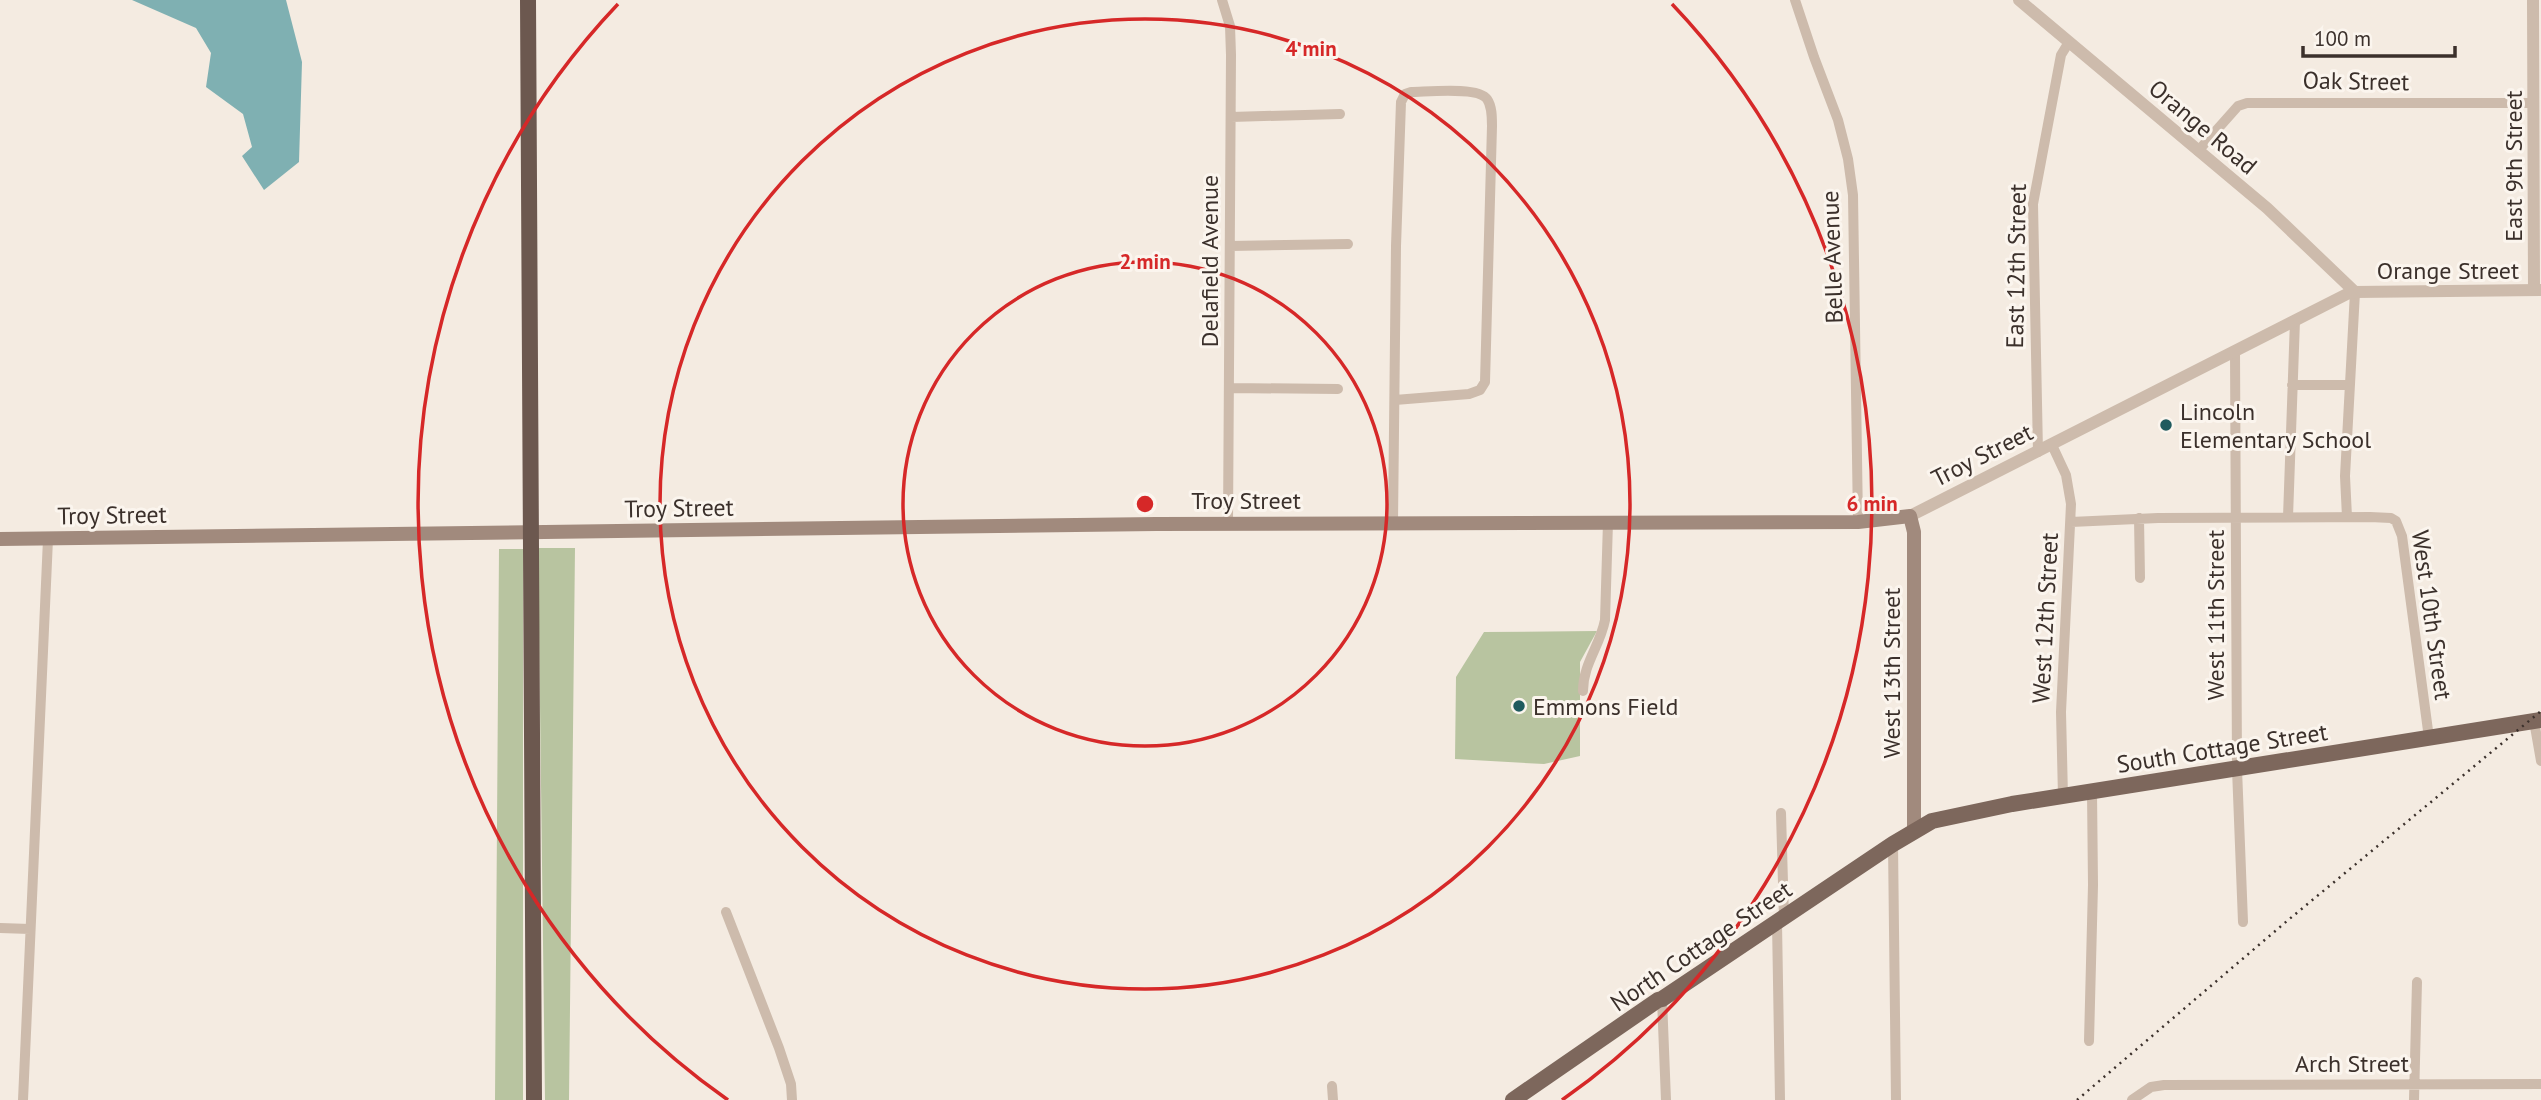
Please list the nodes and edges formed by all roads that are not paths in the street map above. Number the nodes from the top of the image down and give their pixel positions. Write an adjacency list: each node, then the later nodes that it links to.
1 (528, 0): 34 (highway)
2 (1222, 0): 9 (street, Delafield Avenue)
3 (1795, 0): 31 (street, Belle Avenue)
4 (2019, 0): 6 (street, Orange Road)
5 (2533, 0): 7 (street, East 9th Street)
6 (2069, 43): 10 (street, Orange Road); 23 (street, East 12th Street)
7 (2534, 103): 10 (street, Oak Street); 13 (street, East 9th Street)
8 (1340, 114): 9 (street)
9 (1231, 117): 12 (street, Delafield Avenue)
10 (2198, 151): 14 (street, Orange Road)
11 (1348, 244): 12 (street)
12 (1230, 246): 19 (street, Delafield Avenue)
13 (2538, 290): 14 (street, Orange Street)
14 (2355, 292): 15 (street, Troy Street); 18 (street)
15 (2295, 320): 16 (street, Troy Street); 17 (street)
16 (2235, 351): 22 (street, Troy Street); 25 (street, West 11th Street)
17 (2292, 384): 18 (street); 26 (street)
18 (2350, 385): 27 (street)
19 (1230, 388): 20 (street); 33 (street, Delafield Avenue)
20 (1338, 389)
21 (1395, 400): 21 (street); 29 (street)
22 (2052, 445): 23 (street, Troy Street); 32 (street, West 12th Street)
23 (2038, 452): 24 (street, Troy Street)
24 (1910, 516): 31 (main road, Troy Street); 46 (main road, West 13th Street)
25 (2236, 517): 26 (street, West 10th Street); 28 (street, West 10th Street); 42 (street, West 11th Street)
26 (2288, 517): 27 (street, West 10th Street)
27 (2347, 517): 40 (street, West 10th Street)
28 (2139, 518): 32 (street, West 10th Street); 37 (street)
29 (1393, 522): 30 (main road, Troy Street); 33 (main road, Troy Street)
30 (1608, 522): 31 (main road, Troy Street); 38 (street)
31 (1858, 522)
32 (2071, 522): 44 (street, West 12th Street)
33 (1228, 523): 34 (main road, Troy Street)
34 (532, 533): 36 (main road, Troy Street); 60 (highway)
35 (0, 539): 36 (main road, Troy Street)
36 (48, 539): 52 (street)
37 (2140, 578)
38 (1583, 691)
39 (2538, 721): 40 (main road, South Cottage Street); 41 (street)
40 (2429, 738): 42 (main road, South Cottage Street)
41 (2541, 761)
42 (2237, 769): 43 (main road, South Cottage Street); 50 (street, West 11th Street)
43 (2092, 792): 44 (main road, South Cottage Street); 55 (street)
44 (2063, 797): 46 (main road, South Cottage Street)
45 (1780, 813): 49 (street)
46 (1914, 831): 47 (main road, North Cottage Street)
47 (1893, 844): 49 (main road, North Cottage Street); 66 (street)
48 (726, 912): 61 (street)
49 (1780, 921): 54 (main road, North Cottage Street); 65 (street)
50 (2243, 922)
51 (0, 928): 52 (street)
52 (30, 929): 59 (street)
53 (2417, 982): 56 (street)
54 (1662, 999): 63 (main road, North Cottage Street); 64 (street)
55 (2089, 1041)
56 (2414, 1083): 57 (street, Arch Street); 67 (street, Arch Street); 68 (street)
57 (2541, 1084)
58 (1332, 1086): 62 (street)
59 (23, 1100)
60 (534, 1100)
61 (792, 1100)
62 (1333, 1100)
63 (1513, 1100)
64 (1666, 1100)
65 (1780, 1100)
66 (1896, 1100)
67 (2132, 1100)
68 (2414, 1100)

